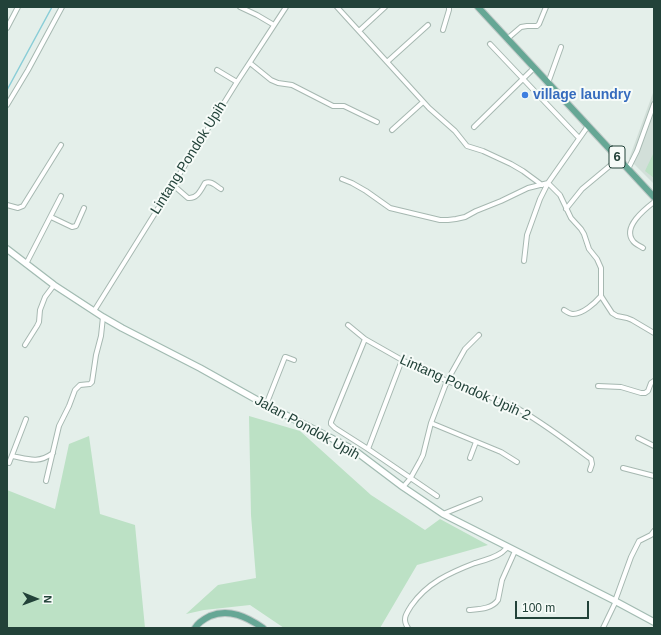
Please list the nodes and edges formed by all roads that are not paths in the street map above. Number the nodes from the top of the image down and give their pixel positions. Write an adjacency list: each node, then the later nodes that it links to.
1 (18, 7): 12 (street)
2 (62, 7): 27 (street)
3 (240, 7): 10 (street)
4 (286, 7): 10 (street, Lintang Pondok Upih)
5 (337, 7): 14 (street)
6 (385, 7): 14 (street)
7 (449, 7): 13 (street)
8 (478, 7): 15 (main road, 6)
9 (546, 7): 15 (street)
10 (274, 25): 19 (street, Lintang Pondok Upih)
11 (428, 25): 18 (street)
12 (7, 28)
13 (443, 30)
14 (358, 31): 18 (street)
15 (507, 39): 20 (main road, 6)
16 (490, 44): 22 (street)
17 (561, 47): 24 (street)
18 (387, 62): 25 (street)
19 (250, 63): 23 (street, Lintang Pondok Upih); 28 (street)
20 (534, 68): 22 (street); 24 (main road, 6)
21 (217, 70): 23 (street)
22 (523, 79): 30 (street); 32 (street)
23 (237, 82): 38 (street, Lintang Pondok Upih)
24 (548, 83): 29 (main road, 6)
25 (423, 102): 31 (street); 39 (street)
26 (654, 104): 35 (street)
27 (7, 105)
28 (377, 122)
29 (588, 126): 32 (street); 34 (main road, 6)
30 (474, 127)
31 (392, 130)
32 (579, 138): 37 (street)
33 (61, 145): 44 (street)
34 (618, 159): 35 (main road, 6); 46 (street)
35 (628, 169): 42 (main road, 6)
36 (342, 179): 39 (street)
37 (548, 183): 39 (street); 46 (street); 50 (street)
38 (173, 185): 40 (street); 55 (street, Lintang Pondok Upih)
39 (542, 185)
40 (221, 189)
41 (61, 196): 47 (street)
42 (654, 197)
43 (654, 202): 48 (street)
44 (7, 205)
45 (84, 208): 47 (street)
46 (566, 209): 53 (street)
47 (51, 217): 51 (street)
48 (643, 248)
49 (7, 249): 51 (main road, Jalan Pondok Upih)
50 (524, 261)
51 (26, 264): 52 (main road, Jalan Pondok Upih)
52 (54, 285): 55 (main road, Jalan Pondok Upih); 61 (street)
53 (601, 296): 54 (street); 58 (street)
54 (564, 310)
55 (94, 311): 56 (main road, Jalan Pondok Upih)
56 (103, 317): 67 (main road, Jalan Pondok Upih); 74 (street)
57 (348, 325): 60 (street, Lintang Pondok Upih 2)
58 (654, 333)
59 (479, 335): 64 (street)
60 (365, 339): 63 (street, Lintang Pondok Upih 2); 73 (street)
61 (25, 345)
62 (294, 360): 67 (street)
63 (402, 360): 64 (street, Lintang Pondok Upih 2); 73 (street)
64 (447, 381): 69 (street); 80 (street, Lintang Pondok Upih 2)
65 (654, 381): 66 (street)
66 (598, 386)
67 (266, 405): 84 (main road, Jalan Pondok Upih)
68 (26, 419): 75 (street)
69 (431, 424): 71 (street); 82 (street)
70 (638, 438): 72 (street)
71 (476, 442): 76 (street); 77 (street)
72 (654, 446)
73 (368, 449): 82 (street)
74 (53, 453): 75 (street); 83 (street)
75 (12, 456): 78 (street)
76 (470, 458)
77 (517, 462)
78 (9, 463)
79 (623, 468): 81 (street)
80 (590, 470)
81 (654, 476)
82 (410, 479): 84 (street); 85 (street)
83 (46, 481)
84 (403, 487): 87 (main road, Jalan Pondok Upih)
85 (436, 496)
86 (480, 500): 87 (street)
87 (443, 514): 89 (main road, Jalan Pondok Upih)
88 (654, 531): 91 (street)
89 (508, 547): 90 (main road, Jalan Pondok Upih); 96 (street)
90 (515, 551): 91 (main road, Jalan Pondok Upih); 92 (street)
91 (615, 601): 93 (main road, Jalan Pondok Upih); 97 (street)
92 (469, 610)
93 (654, 622)
94 (195, 628): 95 (main road)
95 (263, 628)
96 (408, 628)
97 (603, 628)

